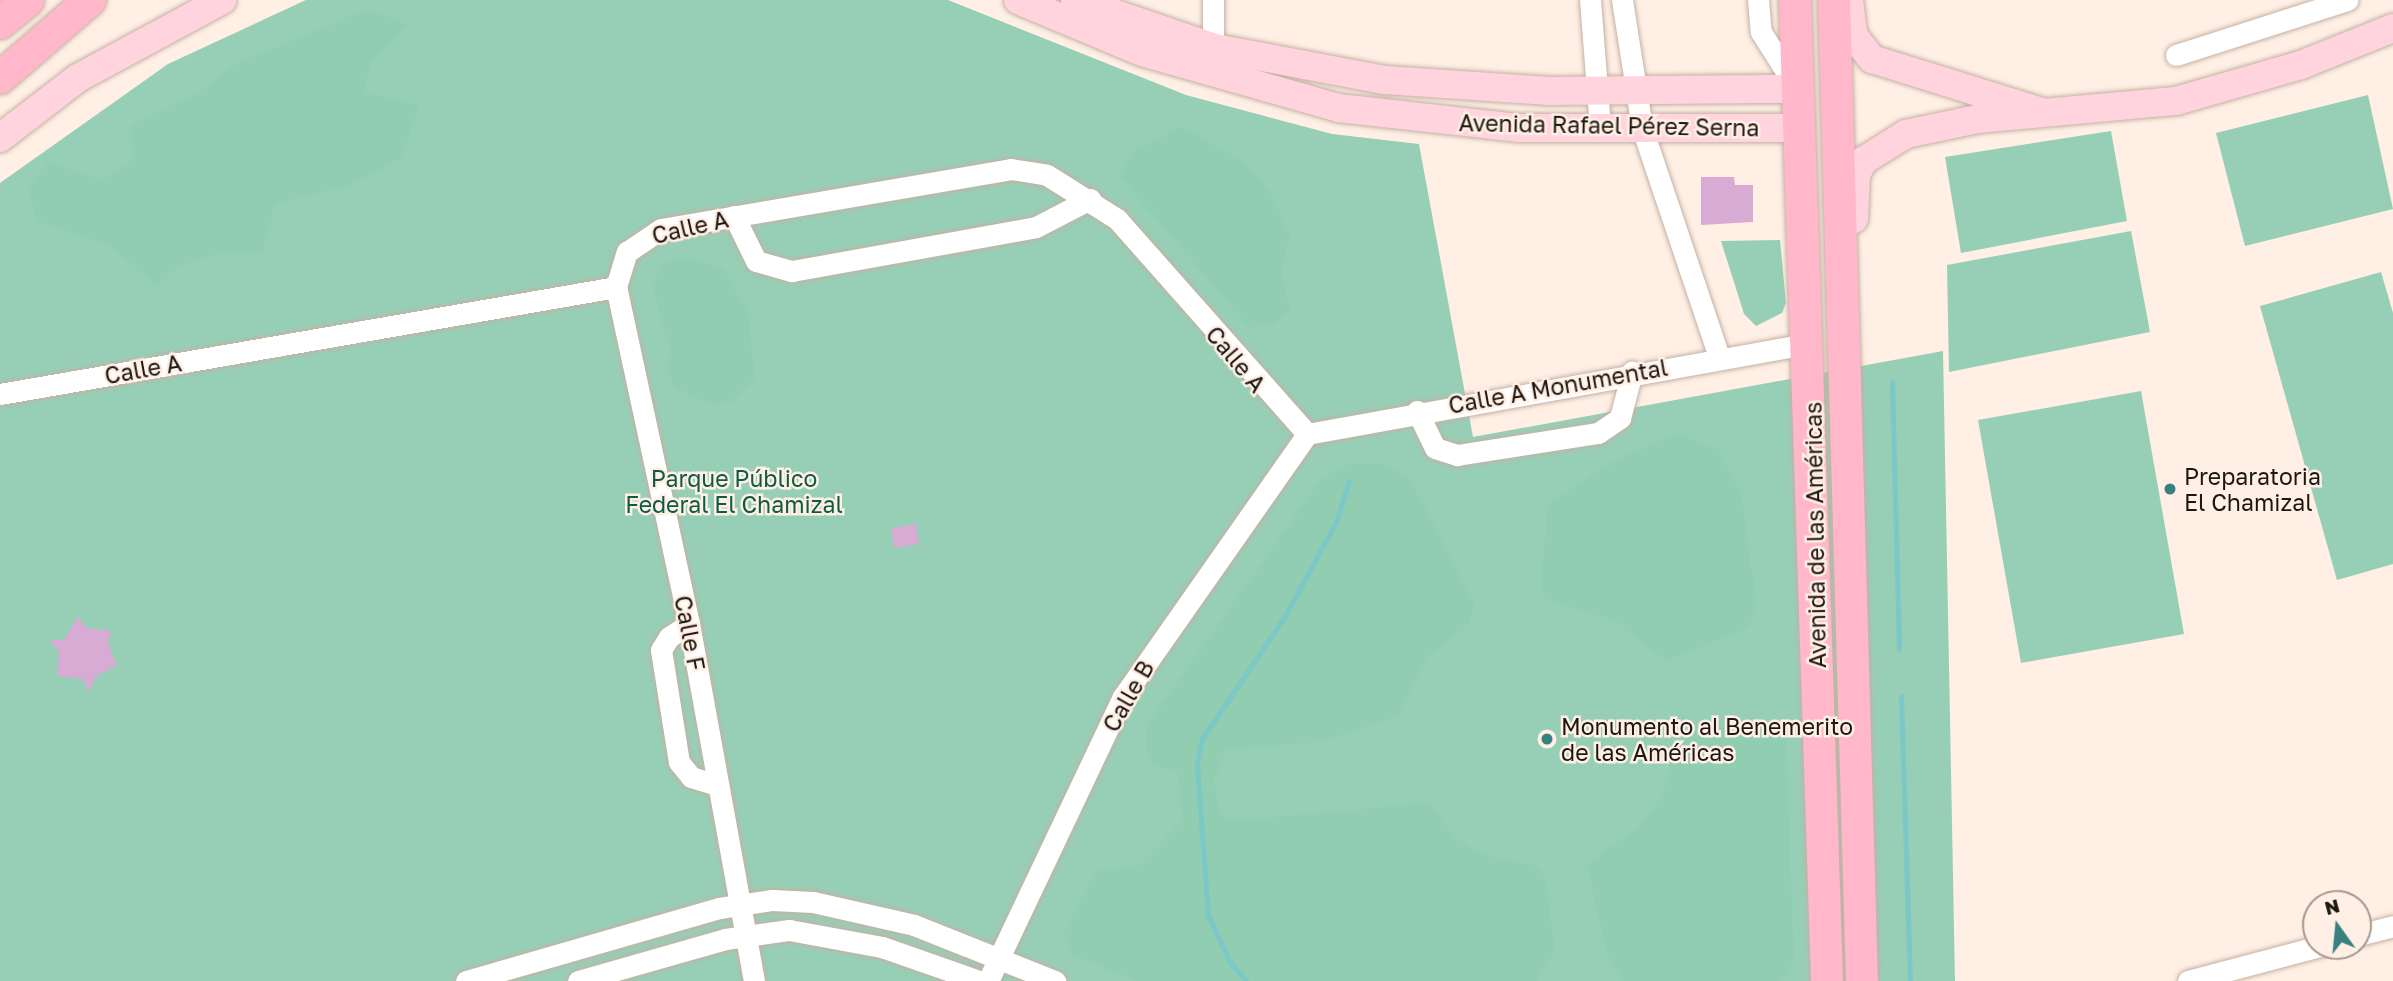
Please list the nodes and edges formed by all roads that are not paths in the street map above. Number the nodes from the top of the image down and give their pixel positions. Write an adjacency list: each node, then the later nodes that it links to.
1 (28, 0): 14 (highway)
2 (90, 0): 18 (highway)
3 (222, 0): 26 (main road)
4 (1018, 0): 17 (main road, Avenida Rafael Pérez Serna)
5 (1075, 0): 17 (main road, Avenida Rafael Pérez Serna)
6 (1213, 0): 17 (street)
7 (1590, 0): 19 (street)
8 (1622, 0): 20 (street)
9 (1758, 0): 21 (street)
10 (1795, 0): 21 (highway, Avenida de las Américas)
11 (1834, 0): 30 (highway, Avenida de las Américas)
12 (1849, 0): 22 (main road)
13 (2347, 0): 16 (street)
14 (0, 23)
15 (2393, 28): 22 (main road)
16 (2176, 55)
17 (1212, 61): 19 (main road, Avenida Rafael Pérez Serna); 23 (main road, Avenida Rafael Pérez Serna)
18 (0, 78)
19 (1602, 89): 20 (main road, Avenida Rafael Pérez Serna); 23 (street)
20 (1634, 89): 21 (main road, Avenida Rafael Pérez Serna); 24 (street)
21 (1797, 89): 25 (highway, Avenida de las Américas)
22 (2048, 114): 30 (main road)
23 (1600, 128): 24 (main road, Avenida Rafael Pérez Serna)
24 (1642, 128): 25 (main road, Avenida Rafael Pérez Serna); 32 (street)
25 (1799, 128): 31 (highway, Avenida de las Américas)
26 (0, 138)
27 (1090, 199): 28 (street, Calle A); 28 (street); 36 (street, Calle A)
28 (734, 216): 29 (street, Calle A)
29 (617, 287): 34 (street, Calle A); 38 (street, Calle F)
30 (1846, 340): 37 (highway, Avenida de las Américas)
31 (1811, 343): 32 (street, Calle A Monumental); 37 (highway); 52 (highway, Avenida de las Américas)
32 (1719, 357): 33 (street, Calle A Monumental)
33 (1632, 372): 35 (street, Calle A Monumental); 35 (street)
34 (0, 394)
35 (1417, 411): 36 (street, Calle A Monumental)
36 (1307, 434): 45 (street, Calle B)
37 (1851, 552): 53 (highway, Avenida de las Américas)
38 (690, 624): 39 (street, Calle F); 39 (street)
39 (718, 785): 40 (street, Calle F)
40 (741, 905): 43 (street, Calle F); 45 (street); 46 (street)
41 (2393, 926): 42 (street)
42 (2372, 931)
43 (746, 935): 47 (street); 48 (street, Calle F); 49 (street)
44 (2302, 951): 54 (street)
45 (1001, 956): 50 (street, Calle B); 51 (street)
46 (466, 981)
47 (578, 981)
48 (754, 981)
49 (979, 981)
50 (988, 981)
51 (1055, 981)
52 (1827, 981)
53 (1862, 981)
54 (2188, 981)

